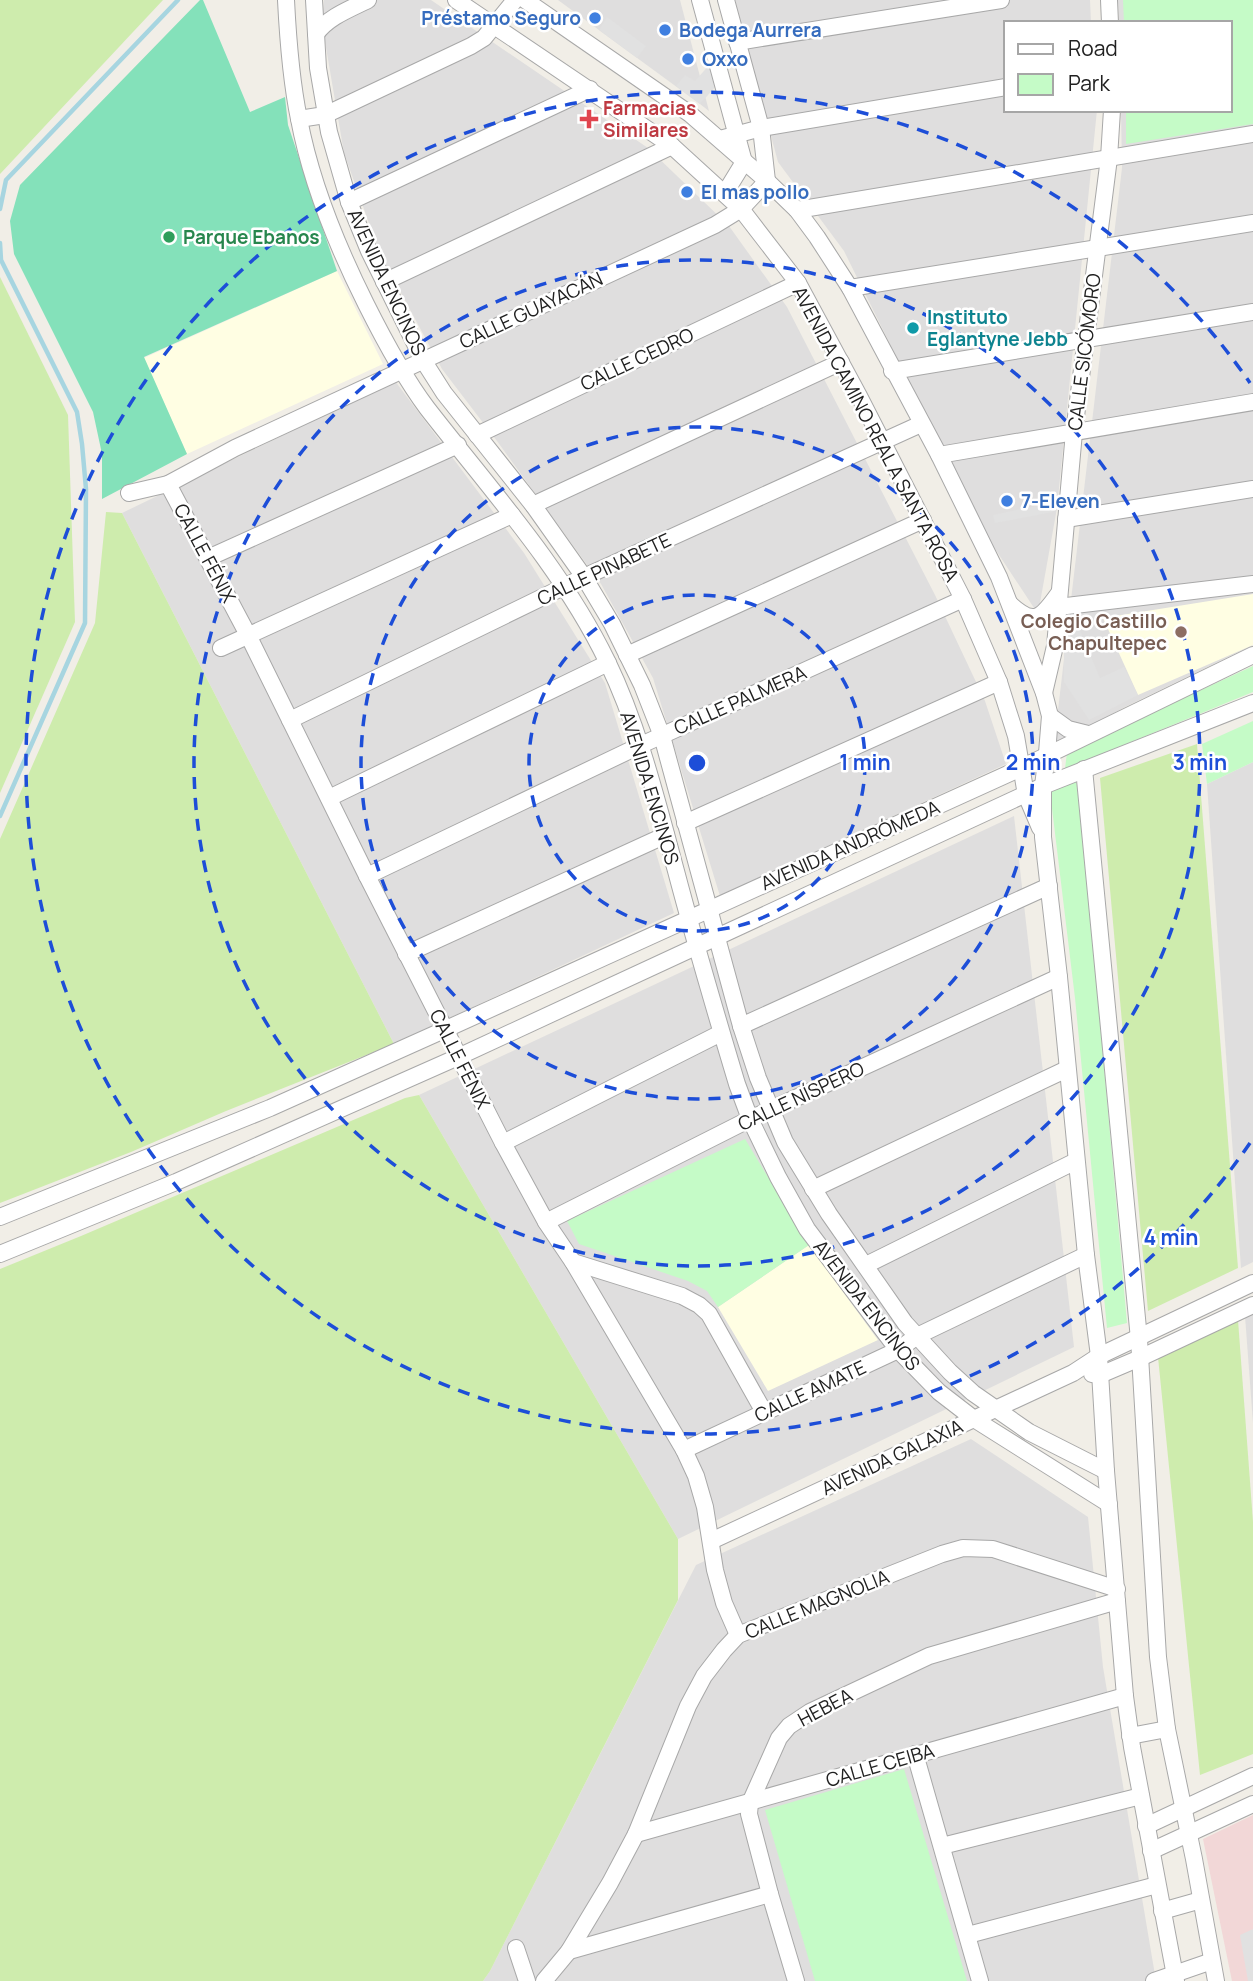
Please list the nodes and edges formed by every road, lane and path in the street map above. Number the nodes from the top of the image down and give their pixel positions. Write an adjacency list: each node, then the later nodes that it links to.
1 (286, 0): 19 (street, AVENIDA ENCINOS)
2 (314, 0): 13 (street, AVENIDA ENCINOS)
3 (368, 0): 13 (street)
4 (456, 0): 12 (street, AVENIDA CAMINO REAL A SANTA ROSA)
5 (514, 0): 12 (street)
6 (525, 0): 23 (street)
7 (700, 0): 21 (street)
8 (726, 0): 14 (street)
9 (1001, 0): 14 (street)
10 (1109, 0): 11 (street)
11 (1110, 21)
12 (495, 26): 16 (street, AVENIDA CAMINO REAL A SANTA ROSA); 18 (street)
13 (316, 34): 18 (street, AVENIDA ENCINOS)
14 (737, 42): 20 (street)
15 (1004, 88): 20 (street)
16 (590, 89): 24 (street, AVENIDA CAMINO REAL A SANTA ROSA); 29 (street)
17 (1112, 112): 25 (street, CALLE SICÓMORO)
18 (325, 115): 19 (street); 29 (street, AVENIDA ENCINOS)
19 (299, 120): 41 (street, AVENIDA ENCINOS)
20 (761, 128): 21 (street); 27 (street)
21 (737, 134): 23 (street); 26 (street)
22 (1253, 134): 25 (street)
23 (720, 139): 26 (street)
24 (672, 146): 28 (street, AVENIDA CAMINO REAL A SANTA ROSA); 34 (street)
25 (1109, 158): 31 (street); 33 (street, CALLE SICÓMORO)
26 (744, 162): 27 (street); 28 (street)
27 (767, 181): 30 (street, CALLE GUAYACÁN); 31 (street)
28 (725, 193): 30 (street, AVENIDA CAMINO REAL A SANTA ROSA)
29 (349, 202): 34 (street, AVENIDA ENCINOS)
30 (741, 209): 35 (street, AVENIDA CAMINO REAL A SANTA ROSA); 39 (street, CALLE GUAYACÁN)
31 (797, 210): 36 (street)
32 (1253, 222): 33 (street)
33 (1097, 249): 36 (street); 38 (street, CALLE SICÓMORO)
34 (384, 282): 39 (street, AVENIDA ENCINOS)
35 (798, 283): 40 (street, AVENIDA CAMINO REAL A SANTA ROSA); 46 (street, CALLE CEDRO)
36 (850, 288): 42 (street)
37 (1253, 312): 38 (street)
38 (1086, 340): 42 (street); 45 (street, CALLE SICÓMORO)
39 (423, 360): 41 (street, CALLE GUAYACÁN); 46 (street, AVENIDA ENCINOS)
40 (841, 362): 47 (street, AVENIDA CAMINO REAL A SANTA ROSA); 53 (street)
41 (402, 370): 48 (street, AVENIDA ENCINOS); 50 (street, CALLE GUAYACÁN)
42 (892, 371): 44 (street)
43 (1253, 402): 45 (street)
44 (921, 424): 47 (street, CALLE PINABETE); 49 (street)
45 (1074, 432): 49 (street); 55 (street, CALLE SICÓMORO)
46 (477, 435): 53 (street, AVENIDA ENCINOS)
47 (883, 443): 56 (street, AVENIDA CAMINO REAL A SANTA ROSA); 58 (street, CALLE PINABETE)
48 (458, 445): 54 (street, AVENIDA ENCINOS); 57 (street)
49 (939, 455): 63 (street)
50 (168, 484): 52 (street, CALLE GUAYACÁN); 57 (street, CALLE FÉNIX)
51 (1253, 489): 55 (street)
52 (129, 493)
53 (533, 505): 58 (street, AVENIDA ENCINOS)
54 (512, 515): 60 (street, AVENIDA ENCINOS); 64 (street)
55 (1066, 519): 62 (street, CALLE SICÓMORO)
56 (923, 520): 61 (street, AVENIDA CAMINO REAL A SANTA ROSA); 66 (street)
57 (208, 558): 64 (street, CALLE FÉNIX)
58 (584, 577): 60 (street, CALLE PINABETE); 66 (street, AVENIDA ENCINOS)
59 (1253, 584): 62 (street)
60 (564, 587): 68 (street, AVENIDA ENCINOS); 73 (street, CALLE PINABETE)
61 (963, 599): 69 (street, AVENIDA CAMINO REAL A SANTA ROSA); 75 (street, CALLE PALMERA)
62 (1058, 600): 63 (street); 70 (street, CALLE SICÓMORO)
63 (1010, 604): 70 (street)
64 (248, 635): 65 (street); 73 (street, CALLE FÉNIX)
65 (221, 648)
66 (627, 655): 75 (street, AVENIDA ENCINOS)
67 (1253, 655): 74 (street, AVENIDA ANDRÓMEDA)
68 (608, 663): 76 (street, AVENIDA ENCINOS); 82 (street)
69 (999, 681): 78 (street, AVENIDA CAMINO REAL A SANTA ROSA); 83 (street)
70 (1044, 694): 72 (street)
71 (1253, 703): 79 (street, AVENIDA ANDRÓMEDA)
72 (1050, 716): 74 (street); 77 (street)
73 (290, 720): 82 (street, CALLE FÉNIX)
74 (1088, 734): 77 (street, AVENIDA ANDRÓMEDA)
75 (662, 736): 76 (street, CALLE PALMERA); 83 (street, AVENIDA ENCINOS)
76 (640, 745): 84 (street, AVENIDA ENCINOS); 86 (street, CALLE PALMERA)
77 (1047, 754): 78 (street, AVENIDA ANDRÓMEDA); 80 (street)
78 (1021, 768): 81 (street, AVENIDA CAMINO REAL A SANTA ROSA); 88 (street, AVENIDA ANDRÓMEDA)
79 (1084, 769): 80 (street, AVENIDA ANDRÓMEDA); 113 (street)
80 (1043, 786): 81 (street, AVENIDA ANDRÓMEDA); 85 (street)
81 (1026, 795): 85 (street, AVENIDA CAMINO REAL A SANTA ROSA); 90 (street, AVENIDA ANDRÓMEDA)
82 (329, 798): 86 (street, CALLE FÉNIX)
83 (685, 823): 88 (street, AVENIDA ENCINOS)
84 (666, 835): 89 (street, AVENIDA ENCINOS); 92 (street)
85 (1043, 837): 87 (street)
86 (367, 876): 92 (street, CALLE FÉNIX)
87 (1049, 886): 93 (street); 94 (street)
88 (710, 909): 89 (street, AVENIDA ANDRÓMEDA); 90 (street, AVENIDA ENCINOS)
89 (689, 918): 91 (street, AVENIDA ENCINOS); 95 (street, AVENIDA ANDRÓMEDA)
90 (718, 937): 91 (street, AVENIDA ANDRÓMEDA); 94 (street, AVENIDA ENCINOS)
91 (698, 946): 96 (street, AVENIDA ENCINOS); 97 (street, AVENIDA ANDRÓMEDA)
92 (406, 954): 95 (street, CALLE FÉNIX)
93 (1059, 977): 98 (street); 99 (street, CALLE NÍSPERO)
94 (741, 1026): 99 (street, AVENIDA ENCINOS)
95 (444, 1030): 97 (street, CALLE FÉNIX); 104 (street, AVENIDA ANDRÓMEDA)
96 (721, 1033): 100 (street, AVENIDA ENCINOS); 101 (street)
97 (458, 1057): 101 (street, CALLE FÉNIX); 106 (street, AVENIDA ANDRÓMEDA)
98 (1067, 1069): 102 (street); 103 (street)
99 (771, 1109): 100 (street, CALLE NÍSPERO); 103 (street, AVENIDA ENCINOS)
100 (750, 1119): 105 (street, CALLE NÍSPERO); 114 (street, AVENIDA ENCINOS)
101 (503, 1143): 105 (street, CALLE FÉNIX)
102 (1076, 1161): 107 (street); 109 (street)
103 (813, 1189): 109 (street, AVENIDA ENCINOS)
104 (0, 1217)
105 (546, 1222): 108 (street, CALLE FÉNIX)
106 (0, 1254)
107 (1086, 1255): 112 (street, CALLE AMATE); 115 (street)
108 (573, 1262): 120 (street); 122 (street, CALLE FÉNIX)
109 (866, 1265): 112 (street, AVENIDA ENCINOS)
110 (1253, 1283): 113 (street, AVENIDA GALAXIA)
111 (1253, 1306): 116 (street, AVENIDA GALAXIA)
112 (917, 1336): 114 (street, CALLE AMATE); 119 (street, AVENIDA ENCINOS)
113 (1139, 1339): 115 (street, AVENIDA GALAXIA); 116 (street)
114 (898, 1350): 120 (street, CALLE AMATE); 121 (street, AVENIDA ENCINOS)
115 (1100, 1356): 117 (street, AVENIDA GALAXIA); 118 (street)
116 (1140, 1358): 118 (street, AVENIDA GALAXIA); 129 (street)
117 (1073, 1373): 118 (street, AVENIDA GALAXIA); 119 (street, AVENIDA GALAXIA)
118 (1100, 1375): 123 (street)
119 (995, 1409): 121 (street, AVENIDA GALAXIA); 123 (street, AVENIDA ENCINOS)
120 (764, 1412): 122 (street, CALLE AMATE)
121 (974, 1419): 124 (street, AVENIDA ENCINOS); 125 (street, AVENIDA GALAXIA)
122 (684, 1450): 125 (street, CALLE FÉNIX)
123 (1106, 1471): 124 (street)
124 (1109, 1504): 126 (street)
125 (711, 1541): 127 (street, CALLE FÉNIX)
126 (1117, 1595): 127 (street, CALLE MAGNOLIA); 128 (street); 134 (street, HEBEA)
127 (738, 1635): 139 (street, CALLE MAGNOLIA)
128 (1125, 1696): 130 (street); 131 (street, CALLE CEIBA)
129 (1167, 1729): 130 (street); 136 (street)
130 (1130, 1737): 133 (street)
131 (915, 1754): 134 (street, CALLE CEIBA); 140 (street)
132 (1253, 1776): 136 (street)
133 (1141, 1796): 137 (street); 140 (street)
134 (750, 1803): 139 (street, CALLE CEIBA); 143 (street)
135 (1253, 1804): 138 (street)
136 (1184, 1809): 137 (street); 138 (street)
137 (1146, 1826): 141 (street)
138 (1188, 1833): 141 (street); 144 (street)
139 (636, 1834): 148 (street, CALLE MAGNOLIA)
140 (942, 1846): 146 (street)
141 (1151, 1850): 142 (street)
142 (1157, 1885): 145 (street); 146 (street)
143 (770, 1895): 148 (street); 153 (street)
144 (1201, 1900): 145 (street); 149 (street)
145 (1162, 1910): 150 (street)
146 (968, 1936): 154 (street)
147 (516, 1948): 151 (street)
148 (569, 1951): 152 (street, CALLE MAGNOLIA)
149 (1212, 1961): 150 (street); 156 (street)
150 (1175, 1978): 155 (street)
151 (527, 1981)
152 (544, 1981)
153 (796, 1981)
154 (980, 1981)
155 (1154, 1981)
156 (1216, 1981)

